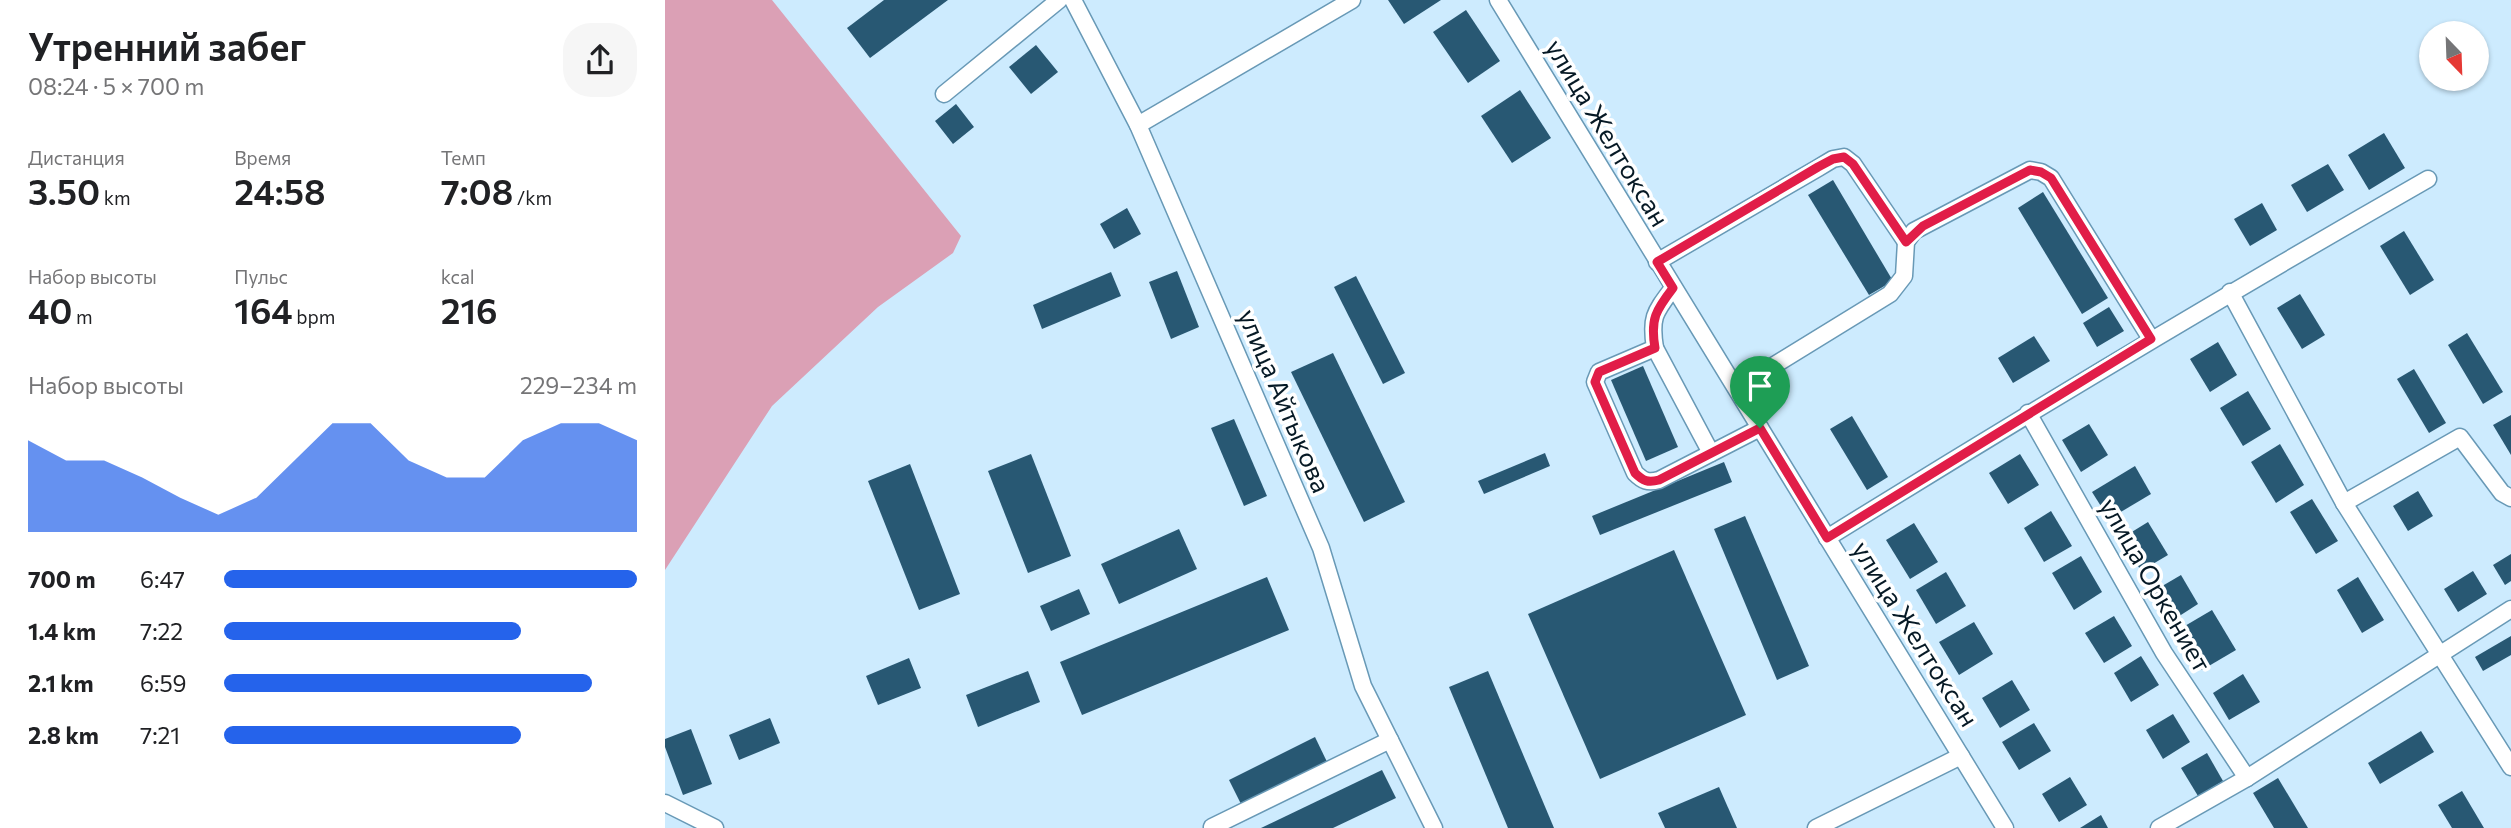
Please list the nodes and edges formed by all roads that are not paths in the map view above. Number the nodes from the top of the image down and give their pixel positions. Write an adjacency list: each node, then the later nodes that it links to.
1 (1059, 0): 5 (street)
2 (1073, 0): 6 (street, улица Айтыкова)
3 (1352, 0): 6 (street)
4 (1498, 0): 9 (street, улица Желтоксан)
5 (944, 94)
6 (1138, 125): 23 (street, улица Айтыкова)
7 (2428, 179): 11 (street)
8 (1906, 242): 9 (street); 12 (street); 14 (street)
9 (1657, 262): 10 (street, улица Желтоксан)
10 (1673, 288): 13 (street); 14 (street, улица Желтоксан)
11 (2230, 292): 12 (street); 19 (street)
12 (2151, 339): 15 (street)
13 (1655, 348): 17 (street); 17 (street)
14 (1737, 388): 16 (street, улица Желтоксан)
15 (2028, 413): 20 (street); 26 (street, улица Оркениет)
16 (1760, 428): 17 (street); 20 (street, улица Желтоксан)
17 (1711, 453)
18 (2511, 498): 19 (street)
19 (2344, 503): 22 (street)
20 (1827, 538): 24 (street, улица Желтоксан)
21 (2511, 609): 22 (street)
22 (2441, 655): 25 (street); 26 (street)
23 (1390, 740): 28 (street); 30 (street, улица Айтыкова)
24 (1961, 756): 31 (street); 32 (street, улица Желтоксан)
25 (2511, 766)
26 (2247, 778): 33 (street)
27 (665, 803): 29 (street)
28 (1212, 827)
29 (715, 828)
30 (1434, 828)
31 (1816, 828)
32 (2005, 828)
33 (2159, 828)

